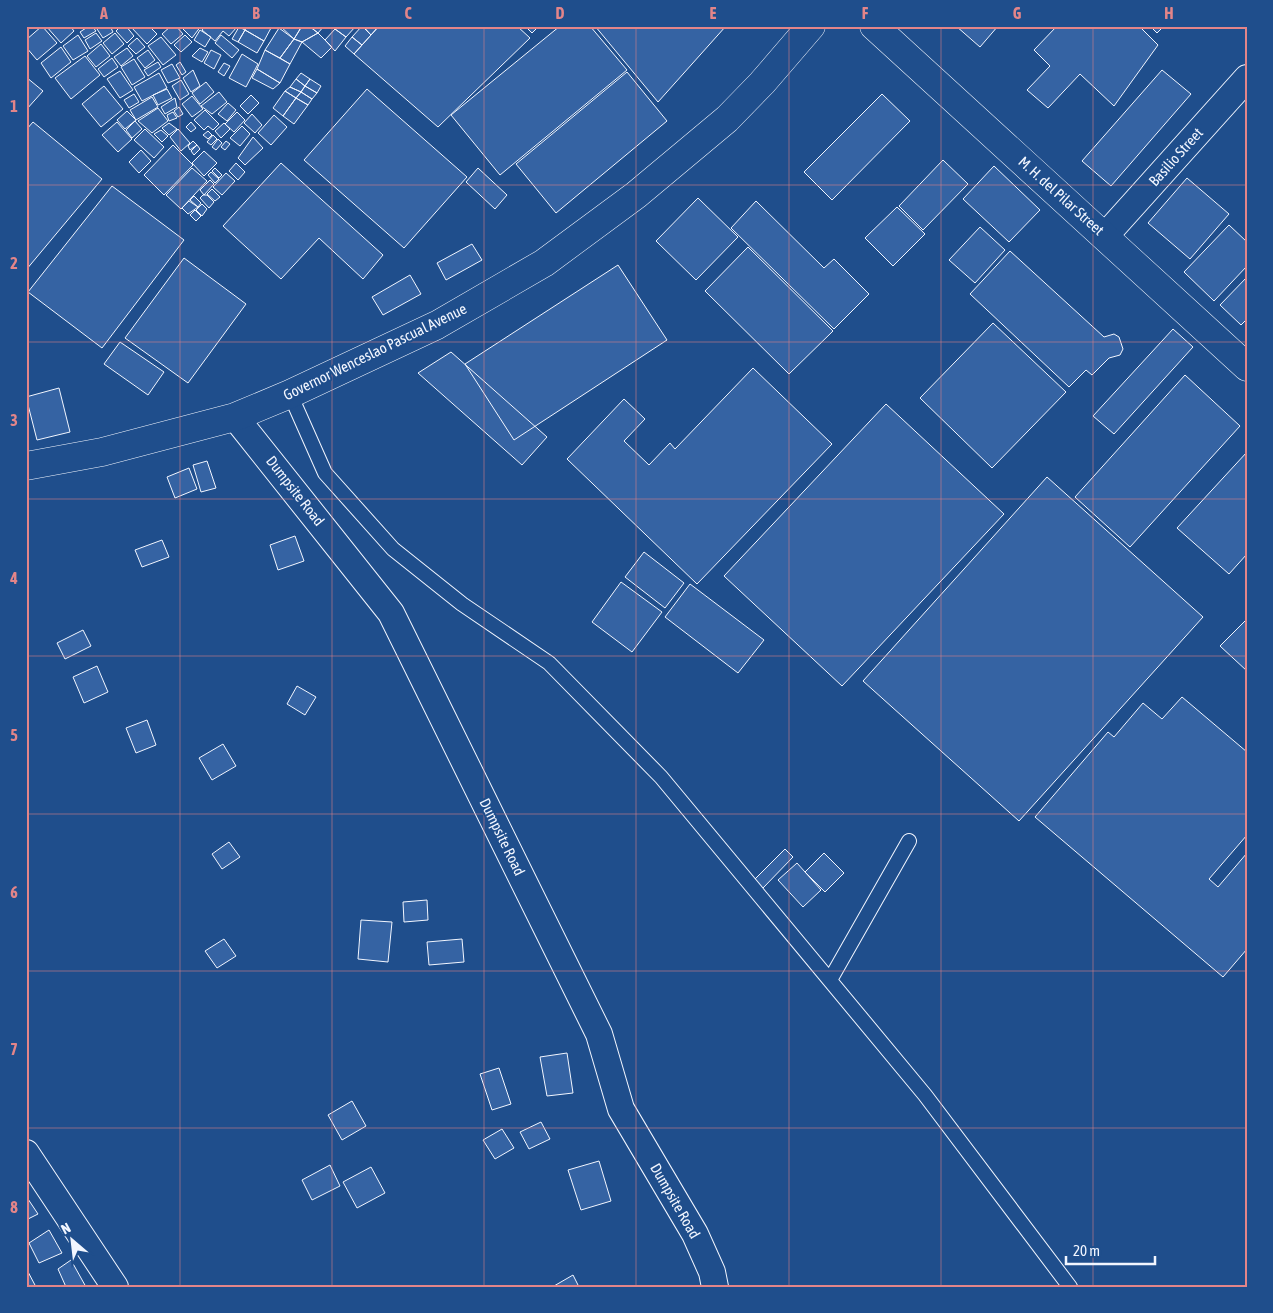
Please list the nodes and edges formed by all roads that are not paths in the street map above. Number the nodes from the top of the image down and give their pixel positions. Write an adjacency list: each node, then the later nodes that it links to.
1 (811, 26): 6 (main road, Governor Wenceslao Pascual Avenue)
2 (874, 26): 4 (main road, M. H. del Pilar Street)
3 (1247, 78): 4 (street, Basilio Street)
4 (1105, 236): 5 (main road, M. H. del Pilar Street)
5 (1247, 367)
6 (290, 394): 7 (main road, Governor Wenceslao Pascual Avenue); 10 (lane)
7 (235, 417): 8 (main road, Governor Wenceslao Pascual Avenue); 13 (street, Dumpsite Road)
8 (26, 466)
9 (909, 841): 10 (lane)
10 (830, 980): 14 (lane)
11 (26, 1153): 12 (street)
12 (115, 1287)
13 (715, 1287)
14 (1070, 1287)

